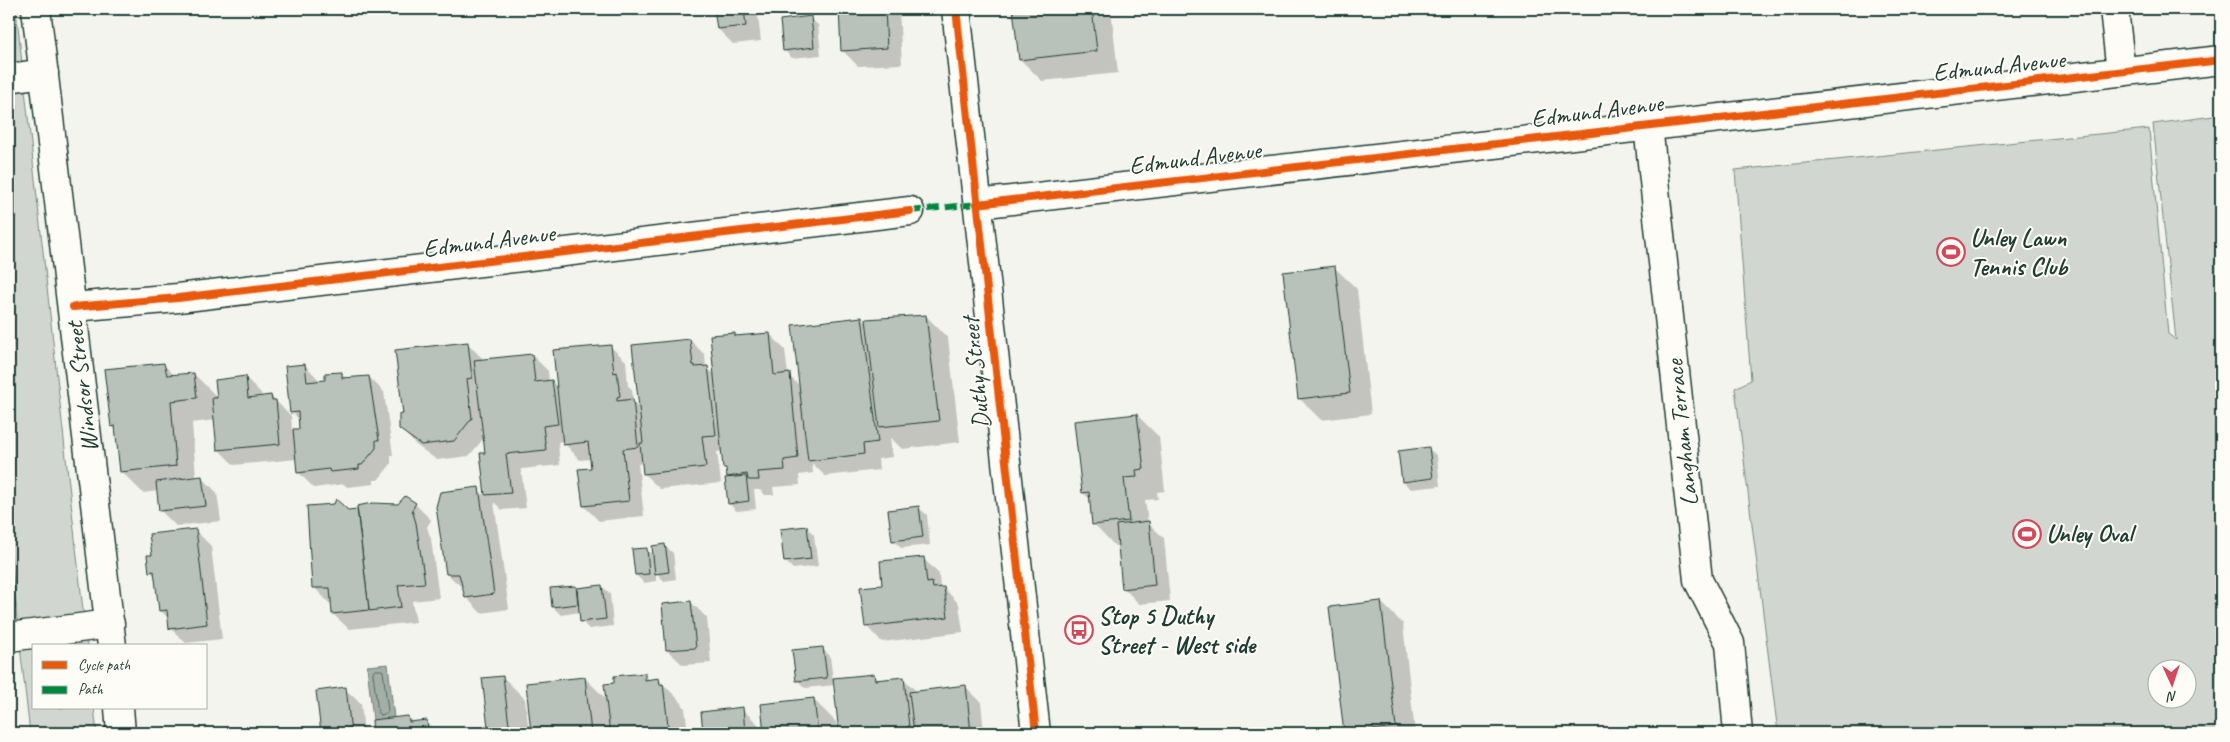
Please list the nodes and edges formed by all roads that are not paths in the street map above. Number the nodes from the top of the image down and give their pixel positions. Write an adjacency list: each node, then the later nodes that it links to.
1 (36, 9): 5 (street, Windsor Street)
2 (956, 9): 9 (street, Duthy Street)
3 (2114, 9): 6 (street)
4 (2221, 60): 6 (street, Edmund Avenue)
5 (44, 72): 7 (street); 11 (street, Windsor Street)
6 (2121, 72): 8 (street, Edmund Avenue)
7 (9, 78)
8 (1648, 126): 9 (street, Edmund Avenue); 17 (street, Langham Terrace)
9 (977, 204): 16 (street, Duthy Street)
10 (910, 211): 11 (street, Edmund Avenue)
11 (72, 307): 12 (street, Windsor Street)
12 (111, 635): 13 (street)
13 (9, 637)
14 (119, 710): 15 (street)
15 (121, 733)
16 (1036, 733)
17 (1738, 733)

